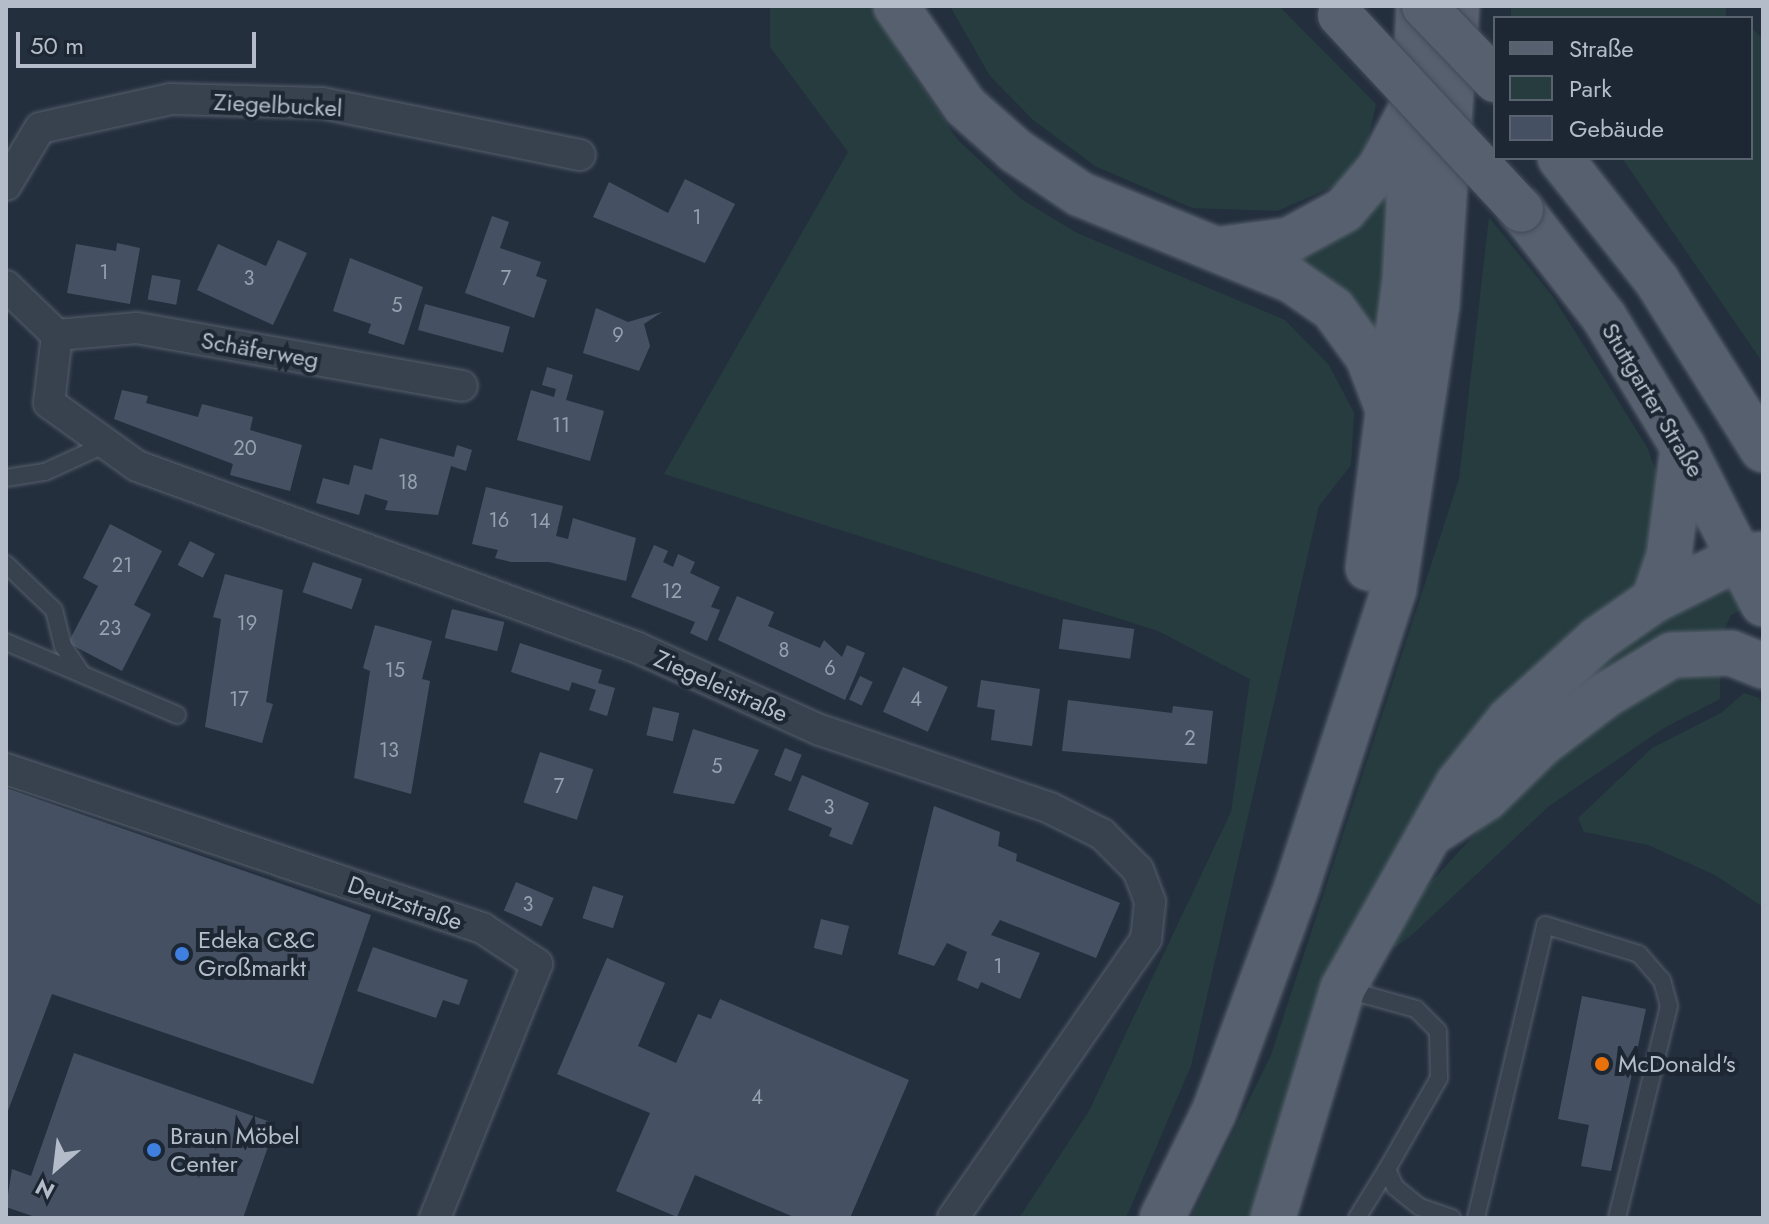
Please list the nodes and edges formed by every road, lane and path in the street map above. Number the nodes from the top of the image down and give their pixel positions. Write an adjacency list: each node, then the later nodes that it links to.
1 (896, 6): 11 (main road)
2 (1421, 6): 6 (main road, bridge); 7 (main road)
3 (1477, 6): 5 (main road)
4 (1336, 10): 18 (main road, Stuttgarter Straße, bridge)
5 (1457, 26): 27 (main road)
6 (1493, 78)
7 (1415, 102): 11 (main road); 15 (main road)
8 (580, 155): 10 (street, Ziegelbuckel)
9 (1562, 160): 16 (main road)
10 (6, 185)
11 (1219, 249): 15 (main road)
12 (6, 286): 13 (street)
13 (57, 335): 14 (street, Schäferweg); 17 (street, Ziegeleistraße)
14 (462, 386)
15 (1391, 416): 27 (main road)
16 (1759, 438)
17 (106, 444): 19 (lane); 34 (street, Ziegeleistraße)
18 (1683, 447): 20 (main road, Stuttgarter Straße); 22 (main road)
19 (6, 478)
20 (1752, 556): 22 (main road); 23 (main road, Stuttgarter Straße)
21 (6, 564): 26 (lane)
22 (1654, 600): 30 (main road)
23 (1763, 604)
24 (6, 642): 26 (lane)
25 (1763, 666): 30 (main road)
26 (83, 675): 28 (lane)
27 (1357, 690): 35 (main road)
28 (177, 715)
29 (6, 769): 33 (street, Deutzstraße)
30 (1436, 830): 31 (main road)
31 (1343, 988): 32 (lane); 36 (main road)
32 (1387, 1169): 37 (lane); 38 (lane)
33 (435, 1218)
34 (953, 1218)
35 (1162, 1218)
36 (1273, 1218)
37 (1357, 1218)
38 (1452, 1218)
39 (1476, 1218): 40 (lane)
40 (1617, 1218)

